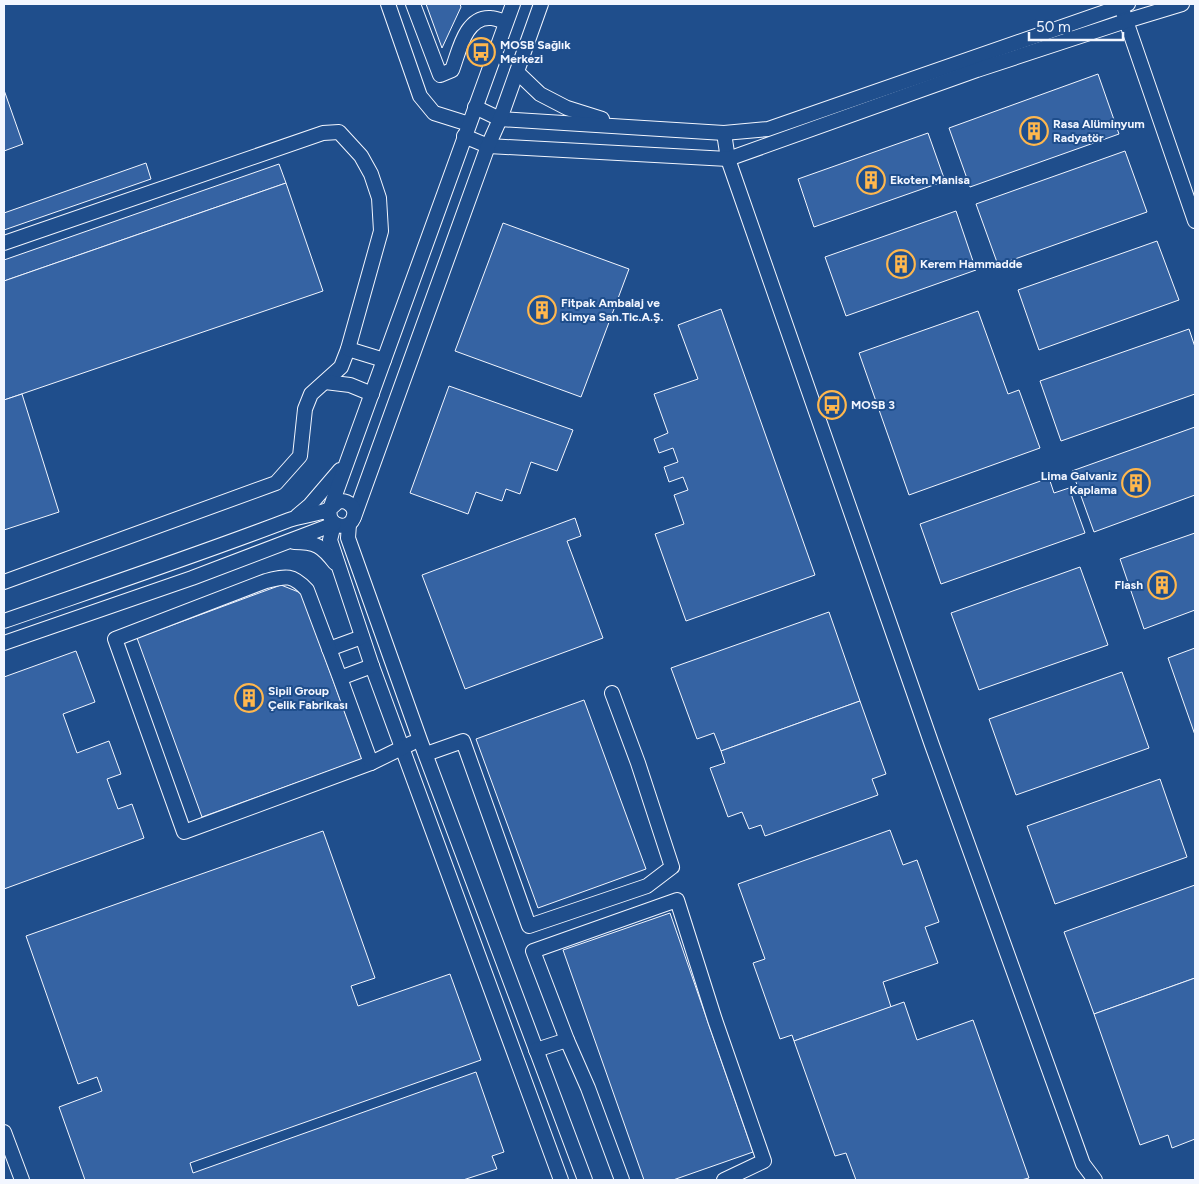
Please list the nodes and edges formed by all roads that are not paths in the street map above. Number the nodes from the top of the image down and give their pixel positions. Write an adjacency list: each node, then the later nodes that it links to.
1 (388, 4): 13 (street)
2 (413, 4): 8 (street)
3 (513, 4): 8 (street)
4 (542, 4): 9 (street)
5 (1182, 4): 7 (street)
6 (1125, 5): 7 (street); 14 (street)
7 (1126, 21): 16 (street); 17 (street)
8 (506, 22): 10 (street)
9 (517, 72): 11 (street); 12 (street)
10 (474, 107): 11 (street); 13 (street)
11 (500, 118): 12 (street); 15 (street)
12 (627, 126): 14 (street)
13 (467, 130): 15 (street); 20 (street)
14 (724, 133): 16 (street)
15 (488, 146): 16 (street); 26 (street)
16 (728, 159): 50 (street)
17 (1195, 221)
18 (4, 243): 19 (street)
19 (348, 348): 20 (street); 21 (street)
20 (384, 360): 22 (street)
21 (325, 382): 22 (street); 30 (street)
22 (372, 394): 23 (street)
23 (348, 459): 24 (street); 25 (street)
24 (330, 509): 25 (street); 26 (street); 27 (street)
25 (294, 518): 31 (street)
26 (352, 520): 27 (street); 38 (street)
27 (334, 524): 28 (street); 29 (street)
28 (289, 542): 29 (street); 33 (street)
29 (341, 571): 32 (street)
30 (4, 582)
31 (4, 621)
32 (362, 637): 34 (street); 35 (street)
33 (4, 643)
34 (329, 649): 36 (street); 41 (street)
35 (372, 666): 36 (street); 39 (street)
36 (340, 678): 41 (street)
37 (612, 694): 40 (street)
38 (420, 740): 39 (street); 40 (street)
39 (403, 747): 41 (street); 46 (street)
40 (426, 754): 43 (street)
41 (371, 763)
42 (567, 1040): 43 (street); 48 (street); 49 (street)
43 (536, 1050): 47 (street)
44 (4, 1132): 45 (street)
45 (22, 1180)
46 (561, 1180)
47 (585, 1180)
48 (622, 1180)
49 (724, 1180)
50 (1095, 1180)

